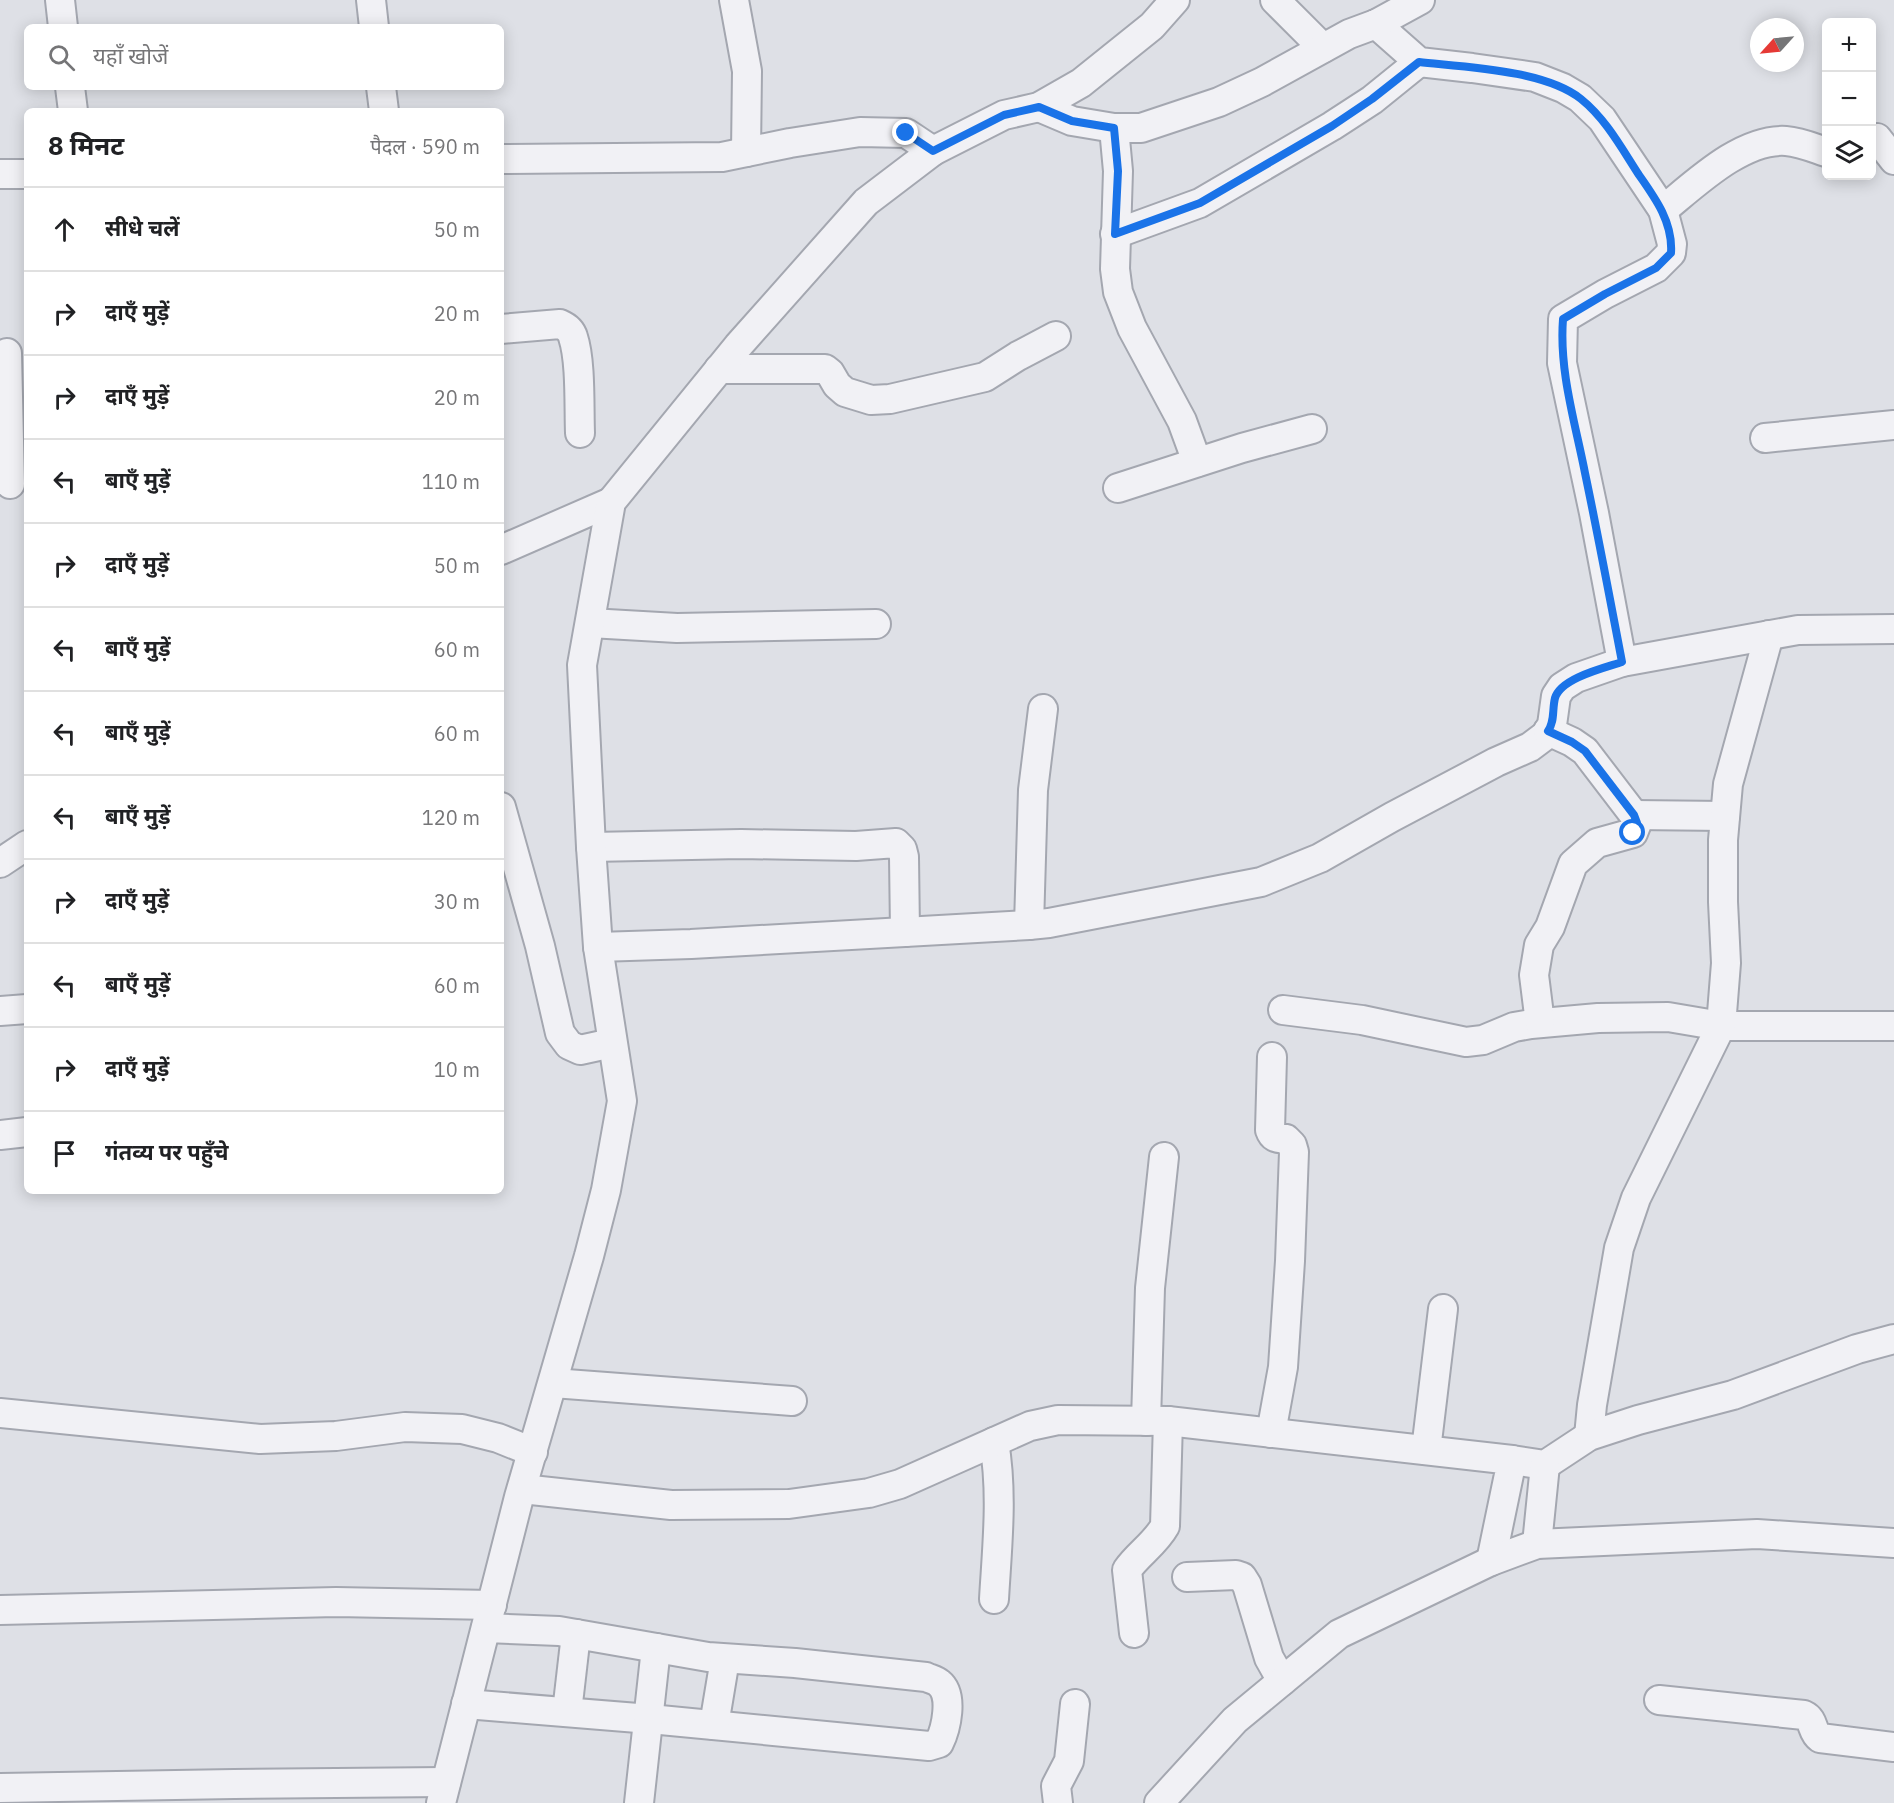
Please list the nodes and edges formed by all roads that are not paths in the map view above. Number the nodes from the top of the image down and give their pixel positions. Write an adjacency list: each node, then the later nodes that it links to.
1 (60, 0): 7 (street)
2 (371, 0): 8 (street)
3 (734, 0): 21 (street)
4 (1175, 0): 14 (street)
5 (1275, 0): 10 (street)
6 (1420, 0): 9 (street)
7 (63, 24)
8 (374, 24)
9 (1376, 24): 10 (street); 11 (street)
10 (1323, 48): 17 (street)
11 (1419, 62): 26 (street); 27 (street)
12 (70, 90): 15 (street)
13 (381, 90): 16 (street)
14 (1039, 107): 17 (street); 19 (street)
15 (73, 108)
16 (384, 108)
17 (1114, 128): 27 (street)
18 (1881, 136): 23 (street)
19 (933, 151): 21 (street); 31 (street)
20 (1822, 151): 26 (street)
21 (746, 152): 22 (street)
22 (504, 159)
23 (1894, 160)
24 (0, 174): 25 (street)
25 (24, 174)
26 (1663, 210): 45 (street)
27 (1115, 234): 36 (street)
28 (504, 329): 34 (street)
29 (1056, 336): 31 (street)
30 (11, 353): 37 (street)
31 (719, 369): 39 (street)
32 (1894, 425): 35 (street)
33 (1312, 429): 36 (street)
34 (580, 433)
35 (1765, 438)
36 (1197, 462): 38 (street)
37 (12, 484)
38 (1118, 488)
39 (611, 502): 40 (street); 41 (street)
40 (504, 549)
41 (590, 623): 42 (street); 52 (street)
42 (876, 624)
43 (1894, 629): 44 (street)
44 (1769, 635): 45 (street); 49 (street)
45 (1622, 662): 47 (street)
46 (1043, 709): 54 (street)
47 (1548, 731): 48 (street); 54 (street)
48 (1634, 815): 49 (street); 60 (street)
49 (1725, 816): 61 (street)
50 (504, 818): 63 (street)
51 (24, 847): 53 (street)
52 (591, 847): 55 (street); 56 (street)
53 (0, 863)
54 (1029, 925): 55 (street)
55 (906, 932): 56 (street)
56 (598, 947): 63 (street)
57 (24, 1009): 59 (street)
58 (1283, 1010): 60 (street)
59 (0, 1011)
60 (1540, 1023): 61 (street)
61 (1721, 1026): 62 (street); 75 (street)
62 (1894, 1026)
63 (596, 1047): 70 (street)
64 (1272, 1056): 74 (street)
65 (24, 1132): 66 (street)
66 (0, 1135)
67 (1164, 1157): 73 (street)
68 (1443, 1308): 78 (street)
69 (1894, 1339): 75 (street)
70 (553, 1383): 71 (street); 77 (street)
71 (792, 1401)
72 (0, 1413): 77 (street)
73 (1157, 1421): 74 (street); 76 (street); 89 (street)
74 (1271, 1433): 78 (street)
75 (1589, 1436): 80 (street)
76 (994, 1442): 81 (street); 86 (street)
77 (514, 1444): 81 (street)
78 (1426, 1450): 79 (street)
79 (1512, 1460): 80 (street); 84 (street)
80 (1545, 1465): 83 (street)
81 (522, 1489): 88 (street)
82 (1894, 1543): 83 (street)
83 (1537, 1544): 84 (street)
84 (1491, 1561): 93 (street)
85 (1187, 1577): 93 (street)
86 (994, 1599)
87 (0, 1610): 88 (street)
88 (489, 1617): 90 (street); 95 (street)
89 (1134, 1633)
90 (576, 1634): 91 (street); 97 (street)
91 (656, 1648): 92 (street); 98 (street)
92 (725, 1659): 99 (street); 99 (street)
93 (1282, 1681): 106 (street)
94 (1659, 1700): 100 (street)
95 (466, 1704): 97 (street); 102 (street)
96 (1075, 1704): 105 (street)
97 (567, 1713): 98 (street)
98 (650, 1719): 99 (street); 104 (street)
99 (714, 1725)
100 (1894, 1747)
101 (0, 1788): 103 (street)
102 (444, 1792): 103 (street)
103 (226, 1793)
104 (639, 1803)
105 (1058, 1803)
106 (1159, 1803)

